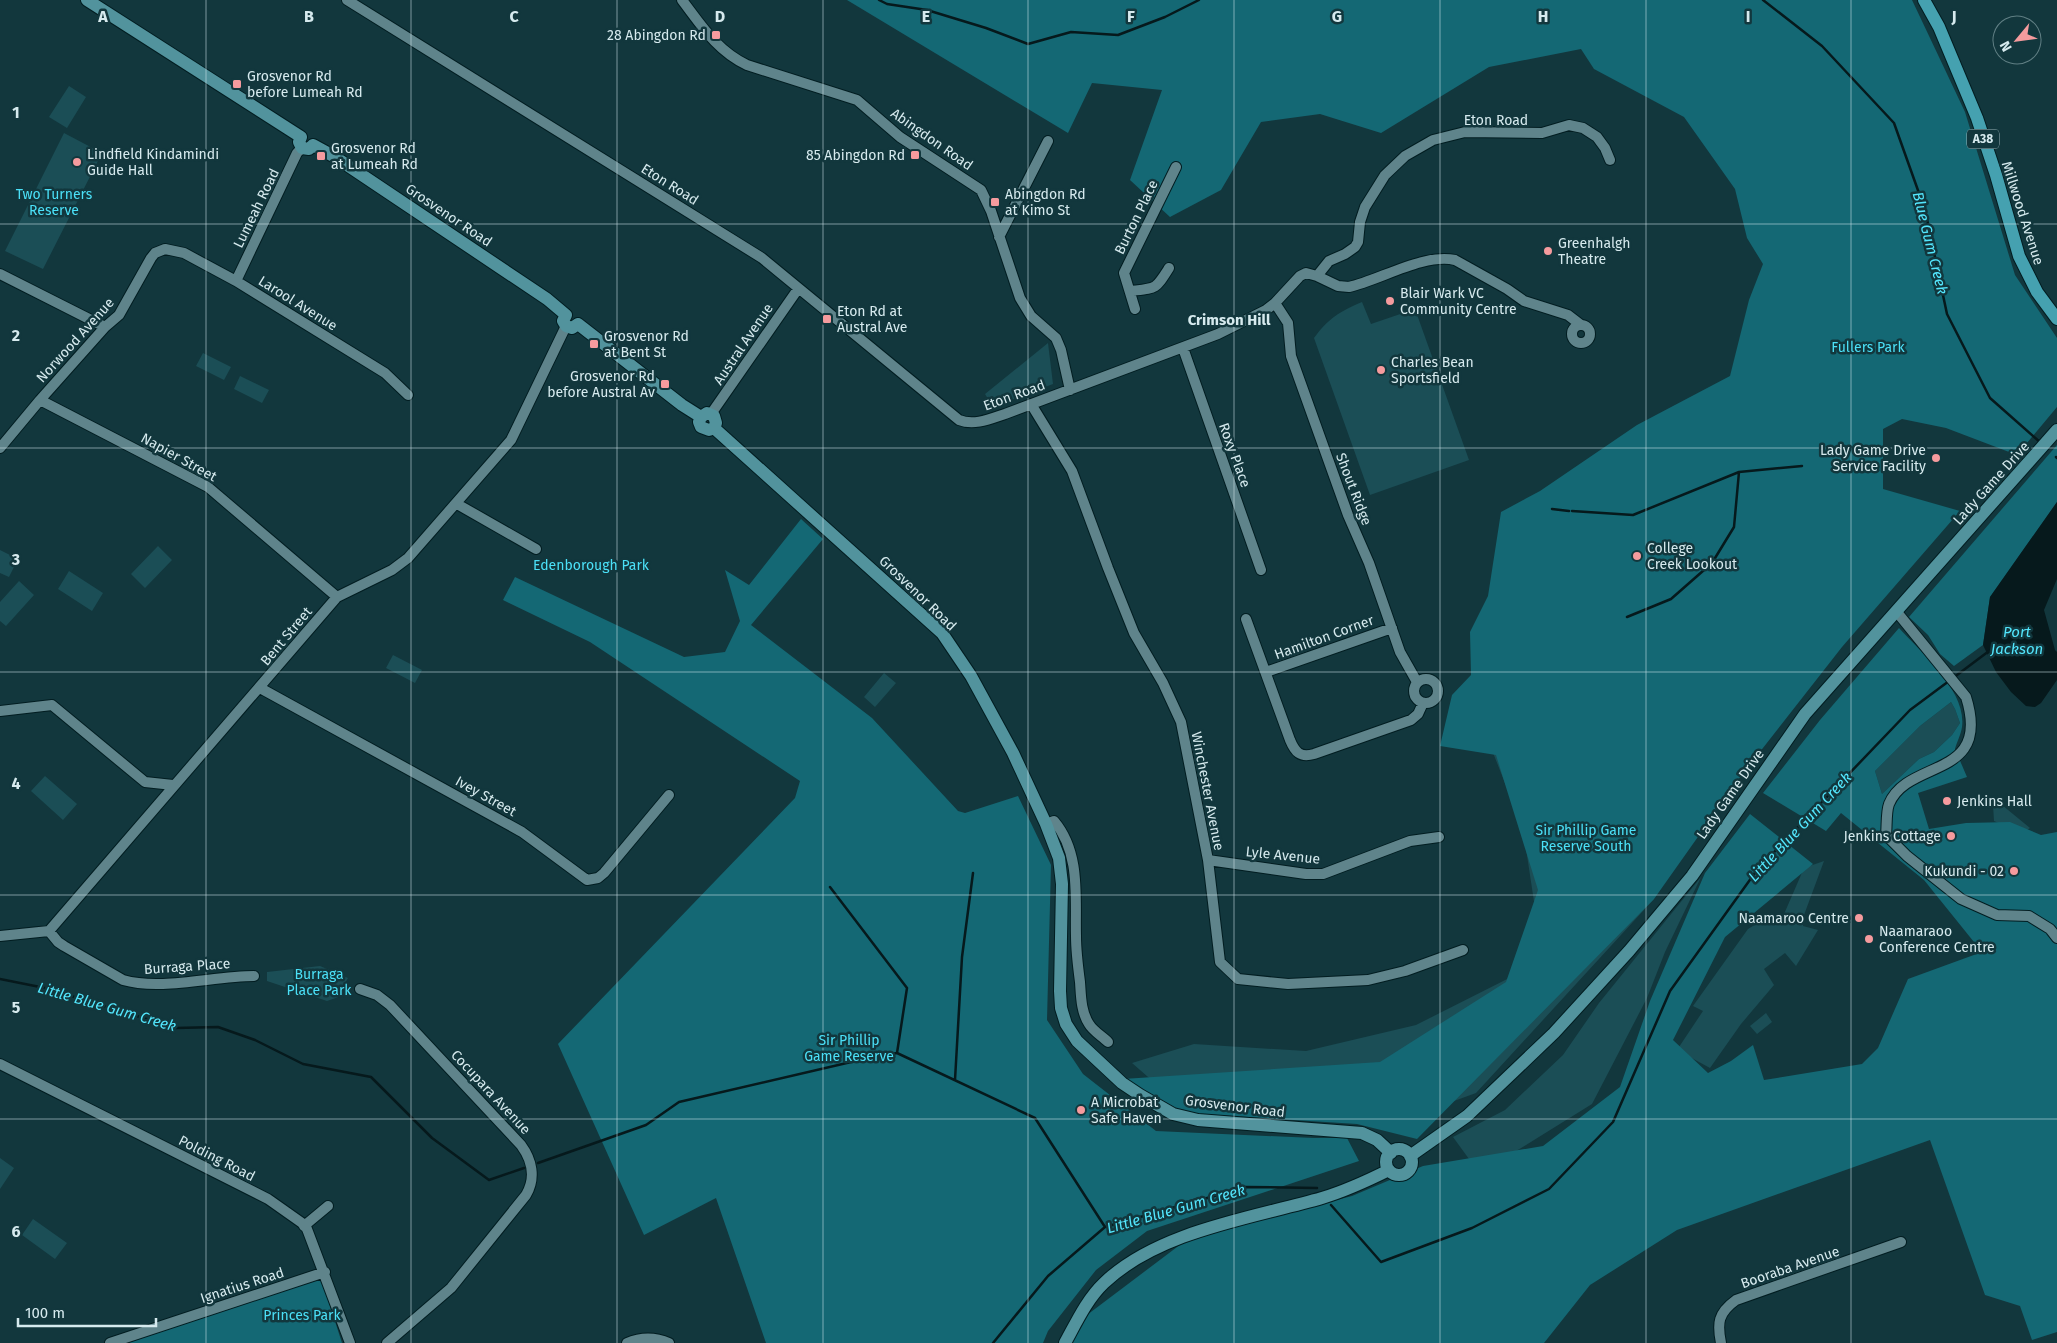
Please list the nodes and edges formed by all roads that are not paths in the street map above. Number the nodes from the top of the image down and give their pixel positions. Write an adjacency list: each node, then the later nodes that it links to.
1 (87, 0): 6 (street, Grosvenor Road)
2 (347, 0): 15 (street, Eton Road)
3 (682, 0): 9 (street, Abingdon Road)
4 (1924, 0): 19 (main road, Millwood Avenue / A38)
5 (1048, 141): 9 (street)
6 (305, 143): 14 (street, Lumeah Road); 20 (street, Grosvenor Road)
7 (1610, 160): 13 (street, Eton Road)
8 (1176, 167): 16 (street, Burton Place)
9 (999, 237): 24 (street, Abingdon Road)
10 (165, 249): 14 (street, Larool Avenue); 22 (street, Norwood Avenue)
11 (1169, 268): 16 (street)
12 (0, 274): 22 (street)
13 (1317, 276): 17 (street, Eton Road); 21 (street)
14 (236, 281): 25 (street, Larool Avenue)
15 (798, 288): 27 (street, Eton Road); 28 (street, Austral Avenue)
16 (1130, 291): 18 (street, Burton Place)
17 (1275, 303): 23 (street, Eton Road); 37 (street, Shout Ridge)
18 (1135, 309)
19 (2057, 319)
20 (570, 322): 28 (street, Grosvenor Road); 31 (street, Bent Street)
21 (1580, 325)
22 (105, 327): 26 (street, Norwood Avenue)
23 (1183, 348): 24 (street, Eton Road); 33 (street, Roxy Place)
24 (1070, 390): 27 (street, Eton Road)
25 (408, 395)
26 (40, 400): 30 (street, Norwood Avenue); 34 (street, Napier Street)
27 (1031, 404): 47 (street, Winchester Avenue)
28 (706, 416): 45 (street, Grosvenor Road)
29 (2053, 435): 35 (street, Lady Game Drive)
30 (0, 448)
31 (457, 504): 32 (street); 34 (street, Bent Street)
32 (536, 549)
33 (1261, 570)
34 (336, 597): 40 (street, Bent Street)
35 (1896, 611): 50 (street); 57 (street, Lady Game Drive)
36 (1246, 619): 38 (street, Hamilton Corner)
37 (1392, 628): 38 (street, Hamilton Corner); 39 (street, Shout Ridge)
38 (1266, 672): 41 (street, Hamilton Corner)
39 (1417, 682): 41 (street); 41 (street)
40 (260, 688): 43 (street, Bent Street); 44 (street, Ivey Street)
41 (1423, 703)
42 (0, 711): 43 (street)
43 (173, 785): 48 (street, Bent Street)
44 (669, 794)
45 (1046, 824): 54 (street); 56 (street, Grosvenor Road)
46 (1439, 837): 47 (street, Lyle Avenue)
47 (1208, 860): 51 (street, Winchester Avenue)
48 (49, 931): 49 (street); 52 (street, Burraga Place)
49 (0, 936)
50 (2057, 938)
51 (1463, 950)
52 (254, 976)
53 (360, 989): 65 (street, Cocupara Avenue)
54 (1108, 1042)
55 (0, 1064): 60 (street, Polding Road)
56 (1391, 1152): 57 (street); 58 (street)
57 (1410, 1156): 58 (street)
58 (1389, 1170): 68 (street)
59 (328, 1206): 60 (street)
60 (304, 1226): 62 (street, Polding Road)
61 (1901, 1242): 69 (street, Booraba Avenue)
62 (325, 1272): 63 (street, Ignatius Road); 64 (street, Polding Road)
63 (110, 1343)
64 (350, 1343)
65 (387, 1343)
66 (626, 1343): 67 (street)
67 (669, 1343)
68 (1064, 1343)
69 (1721, 1343)

